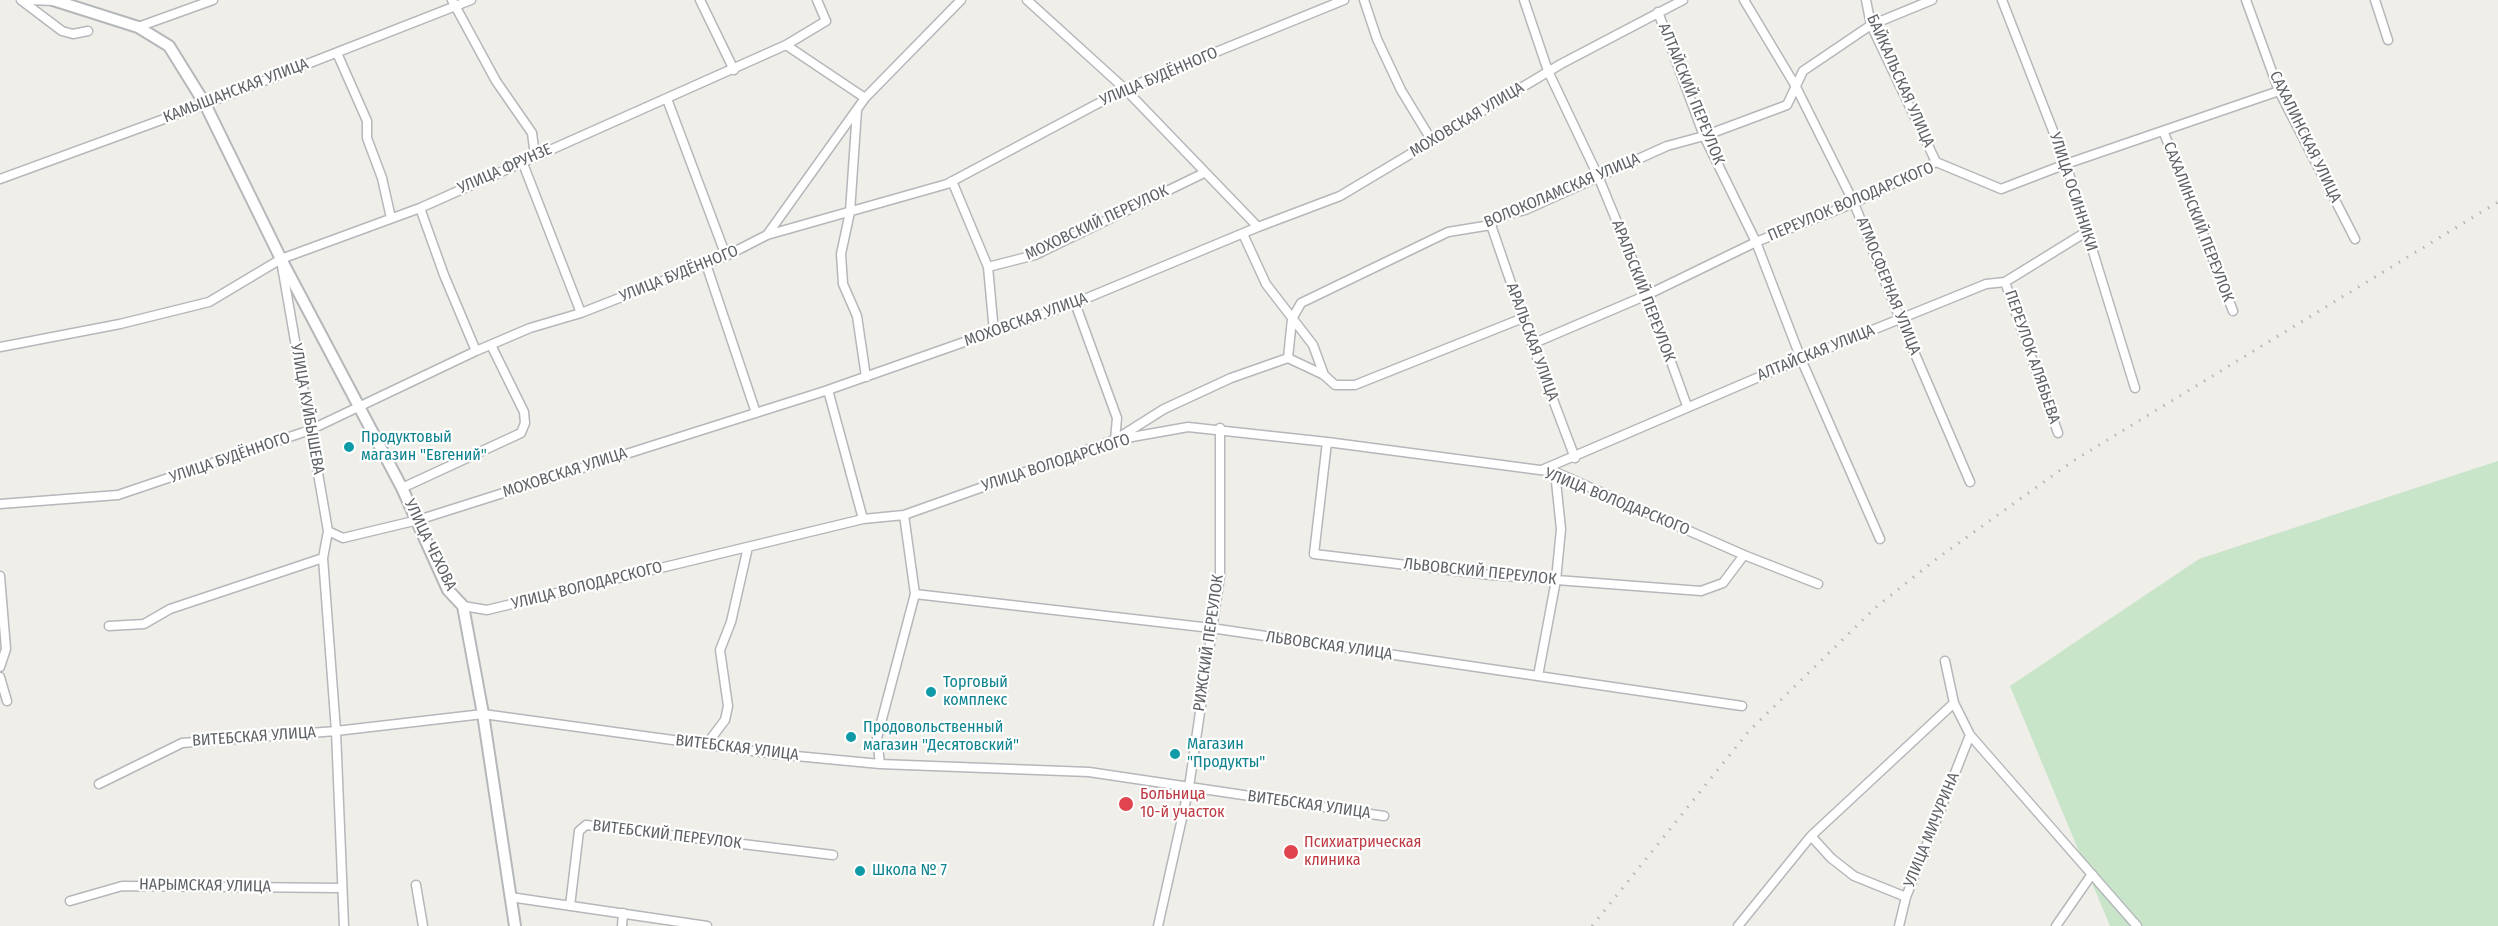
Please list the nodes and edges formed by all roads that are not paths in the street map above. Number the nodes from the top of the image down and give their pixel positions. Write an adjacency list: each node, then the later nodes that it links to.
1 (21, 0): 25 (street)
2 (29, 0): 3 (street)
3 (53, 0): 24 (street, УЛИЦА КУЙБЫШЕВА)
4 (213, 0): 20 (street)
5 (471, 0): 21 (street, КАМЫШАНСКАЯ УЛИЦА)
6 (700, 0): 29 (street)
7 (817, 0): 27 (street, УЛИЦА ФРУНЗЕ)
8 (961, 0): 34 (street)
9 (1027, 0): 32 (street)
10 (1344, 0): 32 (street, УЛИЦА БУДЁННОГО)
11 (1364, 0): 40 (street)
12 (1524, 0): 30 (street, АРАЛЬСКИЙ ПЕРЕУЛОК)
13 (1683, 0): 22 (street, МОХОВСКАЯ УЛИЦА)
14 (1744, 0): 31 (street, АТМОСФЕРНАЯ УЛИЦА)
15 (1866, 0): 23 (street, БАЙКАЛЬСКАЯ УЛИЦА)
16 (1932, 0): 23 (street, ВОЛОКОЛАМСКАЯ УЛИЦА)
17 (2002, 0): 44 (street, УЛИЦА ОСИННИКИ)
18 (2246, 0): 33 (street, САХАЛИНСКАЯ УЛИЦА)
19 (2375, 0): 26 (street)
20 (197, 2): 24 (street)
21 (454, 4): 28 (street, КАМЫШАНСКАЯ УЛИЦА); 41 (street)
22 (1658, 12): 30 (street, МОХОВСКАЯ УЛИЦА); 39 (street, АЛТАЙСКИЙ ПЕРЕУЛОК)
23 (1871, 25): 31 (street, ВОЛОКОЛАМСКАЯ УЛИЦА); 43 (street, БАЙКАЛЬСКАЯ УЛИЦА)
24 (138, 27): 36 (street, УЛИЦА КУЙБЫШЕВА)
25 (88, 31)
26 (2388, 40)
27 (786, 45): 29 (street, УЛИЦА ФРУНЗЕ); 34 (street)
28 (337, 53): 36 (street, КАМЫШАНСКАЯ УЛИЦА); 52 (street)
29 (734, 70): 35 (street, УЛИЦА ФРУНЗЕ)
30 (1548, 71): 40 (street, МОХОВСКАЯ УЛИЦА); 46 (street, АРАЛЬСКИЙ ПЕРЕУЛОК)
31 (1795, 86): 39 (street, ВОЛОКОЛАМСКАЯ УЛИЦА); 49 (street, АТМОСФЕРНАЯ УЛИЦА)
32 (1125, 89): 45 (street); 48 (street, УЛИЦА БУДЁННОГО)
33 (2279, 92): 38 (street, ПЕРЕУЛОК ВОЛОДАРСКОГО); 58 (street, САХАЛИНСКАЯ УЛИЦА)
34 (865, 98): 37 (street)
35 (667, 99): 41 (street, УЛИЦА ФРУНЗЕ); 60 (street)
36 (206, 104): 47 (street, КАМЫШАНСКАЯ УЛИЦА); 61 (street, УЛИЦА КУЙБЫШЕВА)
37 (857, 110): 51 (street); 57 (street)
38 (2164, 133): 44 (street, ПЕРЕУЛОК ВОЛОДАРСКОГО); 67 (street, САХАЛИНСКИЙ ПЕРЕУЛОК)
39 (1704, 136): 46 (street, ВОЛОКОЛАМСКАЯ УЛИЦА); 59 (street, АЛТАЙСКИЙ ПЕРЕУЛОК)
40 (1432, 141): 54 (street, МОХОВСКАЯ УЛИЦА)
41 (535, 156): 42 (street, УЛИЦА ФРУНЗЕ)
42 (522, 161): 50 (street, УЛИЦА ФРУНЗЕ); 68 (street)
43 (1936, 162): 44 (street, ПЕРЕУЛОК ВОЛОДАРСКОГО); 49 (street, ПЕРЕУЛОК ВОЛОДАРСКОГО)
44 (2066, 164): 55 (street, УЛИЦА ОСИННИКИ)
45 (1204, 173): 54 (street); 63 (street, МОХОВСКИЙ ПЕРЕУЛОК)
46 (1598, 176): 53 (street, ВОЛОКОЛАМСКАЯ УЛИЦА); 65 (street, АРАЛЬСКИЙ ПЕРЕУЛОК)
47 (0, 179)
48 (952, 181): 51 (street, УЛИЦА БУДЁННОГО); 63 (street)
49 (1854, 203): 59 (street, ПЕРЕУЛОК ВОЛОДАРСКОГО); 71 (street, АТМОСФЕРНАЯ УЛИЦА)
50 (420, 207): 52 (street, УЛИЦА ФРУНЗЕ); 76 (street)
51 (850, 212): 57 (street, УЛИЦА БУДЁННОГО); 80 (street)
52 (391, 218): 61 (street, УЛИЦА ФРУНЗЕ)
53 (1491, 225): 69 (street, АРАЛЬСКАЯ УЛИЦА); 70 (street, ВОЛОКОЛАМСКАЯ УЛИЦА)
54 (1258, 227): 56 (street, МОХОВСКАЯ УЛИЦА)
55 (2086, 232): 64 (street, АЛТАЙСКАЯ УЛИЦА); 81 (street, УЛИЦА ОСИННИКИ)
56 (1242, 234): 66 (street, МОХОВСКАЯ УЛИЦА); 70 (street)
57 (767, 235): 60 (street, УЛИЦА БУДЁННОГО)
58 (2355, 239)
59 (1756, 242): 65 (street, ПЕРЕУЛОК ВОЛОДАРСКОГО); 78 (street, АЛТАЙСКИЙ ПЕРЕУЛОК)
60 (726, 256): 62 (street, УЛИЦА БУДЁННОГО)
61 (281, 259): 75 (street, УЛИЦА ФРУНЗЕ); 83 (street, УЛИЦА ЧЕХОВА); 87 (street, УЛИЦА КУЙБЫШЕВА)
62 (706, 264): 68 (street, УЛИЦА БУДЁННОГО); 85 (street)
63 (987, 267): 72 (street)
64 (2006, 282): 71 (street, АЛТАЙСКАЯ УЛИЦА); 88 (street, ПЕРЕУЛОК АЛЯБЬЕВА)
65 (1647, 295): 73 (street, ПЕРЕУЛОК ВОЛОДАРСКОГО); 84 (street, АРАЛЬСКИЙ ПЕРЕУЛОК)
66 (1075, 303): 72 (street, МОХОВСКАЯ УЛИЦА); 89 (street)
67 (2233, 311)
68 (581, 313): 74 (street, УЛИЦА БУДЁННОГО)
69 (1523, 318): 73 (street, АРАЛЬСКАЯ УЛИЦА); 79 (street)
70 (1292, 319): 77 (street); 79 (street)
71 (1900, 320): 78 (street, АЛТАЙСКАЯ УЛИЦА); 94 (street, АТМОСФЕРНАЯ УЛИЦА)
72 (994, 332): 80 (street, МОХОВСКАЯ УЛИЦА)
73 (1532, 344): 91 (street, АРАЛЬСКАЯ УЛИЦА)
74 (491, 345): 76 (street, УЛИЦА БУДЁННОГО); 95 (street)
75 (0, 347)
76 (476, 351): 83 (street, УЛИЦА БУДЁННОГО)
77 (1288, 358): 79 (street); 89 (street)
78 (1801, 359): 84 (street, АЛТАЙСКАЯ УЛИЦА); 101 (street, АЛТАЙСКИЙ ПЕРЕУЛОК)
79 (1324, 375)
80 (866, 377): 82 (street, МОХОВСКАЯ УЛИЦА)
81 (2135, 388)
82 (828, 390): 85 (street, МОХОВСКАЯ УЛИЦА); 98 (street)
83 (358, 406): 87 (street, УЛИЦА БУДЁННОГО); 95 (street, УЛИЦА ЧЕХОВА)
84 (1687, 406): 91 (street, АЛТАЙСКАЯ УЛИЦА)
85 (756, 413): 99 (street, МОХОВСКАЯ УЛИЦА)
86 (1220, 429): 89 (street, УЛИЦА ВОЛОДАРСКОГО); 90 (street, УЛИЦА ВОЛОДАРСКОГО); 111 (street, РИЖСКИЙ ПЕРЕУЛОК)
87 (310, 430): 96 (street, УЛИЦА БУДЁННОГО); 100 (street, УЛИЦА КУЙБЫШЕВА)
88 (2058, 433)
89 (1115, 440): 97 (street, УЛИЦА ВОЛОДАРСКОГО)
90 (1328, 442): 92 (street, УЛИЦА ВОЛОДАРСКОГО); 106 (street, ЛЬВОВСКИЙ ПЕРЕУЛОК)
91 (1575, 458): 92 (street, АЛТАЙСКАЯ УЛИЦА)
92 (1543, 470): 93 (street, УЛИЦА ВОЛОДАРСКОГО)
93 (1555, 472): 103 (street, УЛИЦА ВОЛОДАРСКОГО); 106 (street)
94 (1970, 482)
95 (402, 488): 99 (street, УЛИЦА ЧЕХОВА)
96 (0, 504)
97 (904, 514): 98 (street, УЛИЦА ВОЛОДАРСКОГО); 108 (street)
98 (863, 519): 102 (street, УЛИЦА ВОЛОДАРСКОГО)
99 (418, 520): 100 (street, МОХОВСКАЯ УЛИЦА); 109 (street, УЛИЦА ЧЕХОВА)
100 (328, 531): 104 (street, УЛИЦА КУЙБЫШЕВА)
101 (1880, 539)
102 (748, 547): 109 (street, УЛИЦА ВОЛОДАРСКОГО); 122 (street)
103 (1744, 555): 106 (street, ЛЬВОВСКИЙ ПЕРЕУЛОК); 107 (street, УЛИЦА ВОЛОДАРСКОГО)
104 (323, 558): 110 (street); 120 (street, УЛИЦА КУЙБЫШЕВА)
105 (0, 576): 113 (street)
106 (1556, 580): 114 (street)
107 (1818, 584)
108 (915, 594): 111 (street, ЛЬВОВСКАЯ УЛИЦА); 123 (street)
109 (463, 606): 119 (street, УЛИЦА ЧЕХОВА)
110 (109, 626)
111 (1211, 628): 114 (street, ЛЬВОВСКАЯ УЛИЦА); 125 (street, РИЖСКИЙ ПЕРЕУЛОК)
112 (1945, 661): 117 (street)
113 (0, 667)
114 (1538, 676): 118 (street, ЛЬВОВСКАЯ УЛИЦА)
115 (0, 677): 116 (street)
116 (7, 700)
117 (1954, 703): 121 (street); 127 (street)
118 (1742, 706)
119 (483, 714): 120 (street, ВИТЕБСКАЯ УЛИЦА); 122 (street, ВИТЕБСКАЯ УЛИЦА); 132 (street, УЛИЦА ЧЕХОВА)
120 (336, 731): 124 (street, ВИТЕБСКАЯ УЛИЦА); 131 (street, УЛИЦА КУЙБЫШЕВА)
121 (1970, 735): 129 (street); 133 (street, УЛИЦА МИЧУРИНА)
122 (706, 744): 123 (street, ВИТЕБСКАЯ УЛИЦА)
123 (880, 764): 125 (street, ВИТЕБСКАЯ УЛИЦА)
124 (99, 784)
125 (1189, 787): 126 (street, ВИТЕБСКАЯ УЛИЦА); 142 (street, РИЖСКИЙ ПЕРЕУЛОК)
126 (1384, 816)
127 (1811, 836): 133 (street); 143 (street)
128 (833, 855): 135 (street, ВИТЕБСКИЙ ПЕРЕУЛОК)
129 (2092, 874): 145 (street); 146 (street)
130 (416, 885): 138 (street)
131 (342, 888): 134 (street, НАРЫМСКАЯ УЛИЦА); 137 (street, УЛИЦА КУЙБЫШЕВА)
132 (510, 897): 135 (street); 139 (street, УЛИЦА ЧЕХОВА)
133 (1906, 897): 144 (street, УЛИЦА МИЧУРИНА)
134 (70, 901)
135 (570, 906): 136 (street)
136 (623, 914): 140 (street); 141 (street)
137 (344, 926)
138 (423, 926)
139 (515, 926)
140 (622, 926)
141 (708, 926)
142 (1158, 926)
143 (1738, 926)
144 (1899, 926)
145 (2056, 926)
146 (2137, 926)

